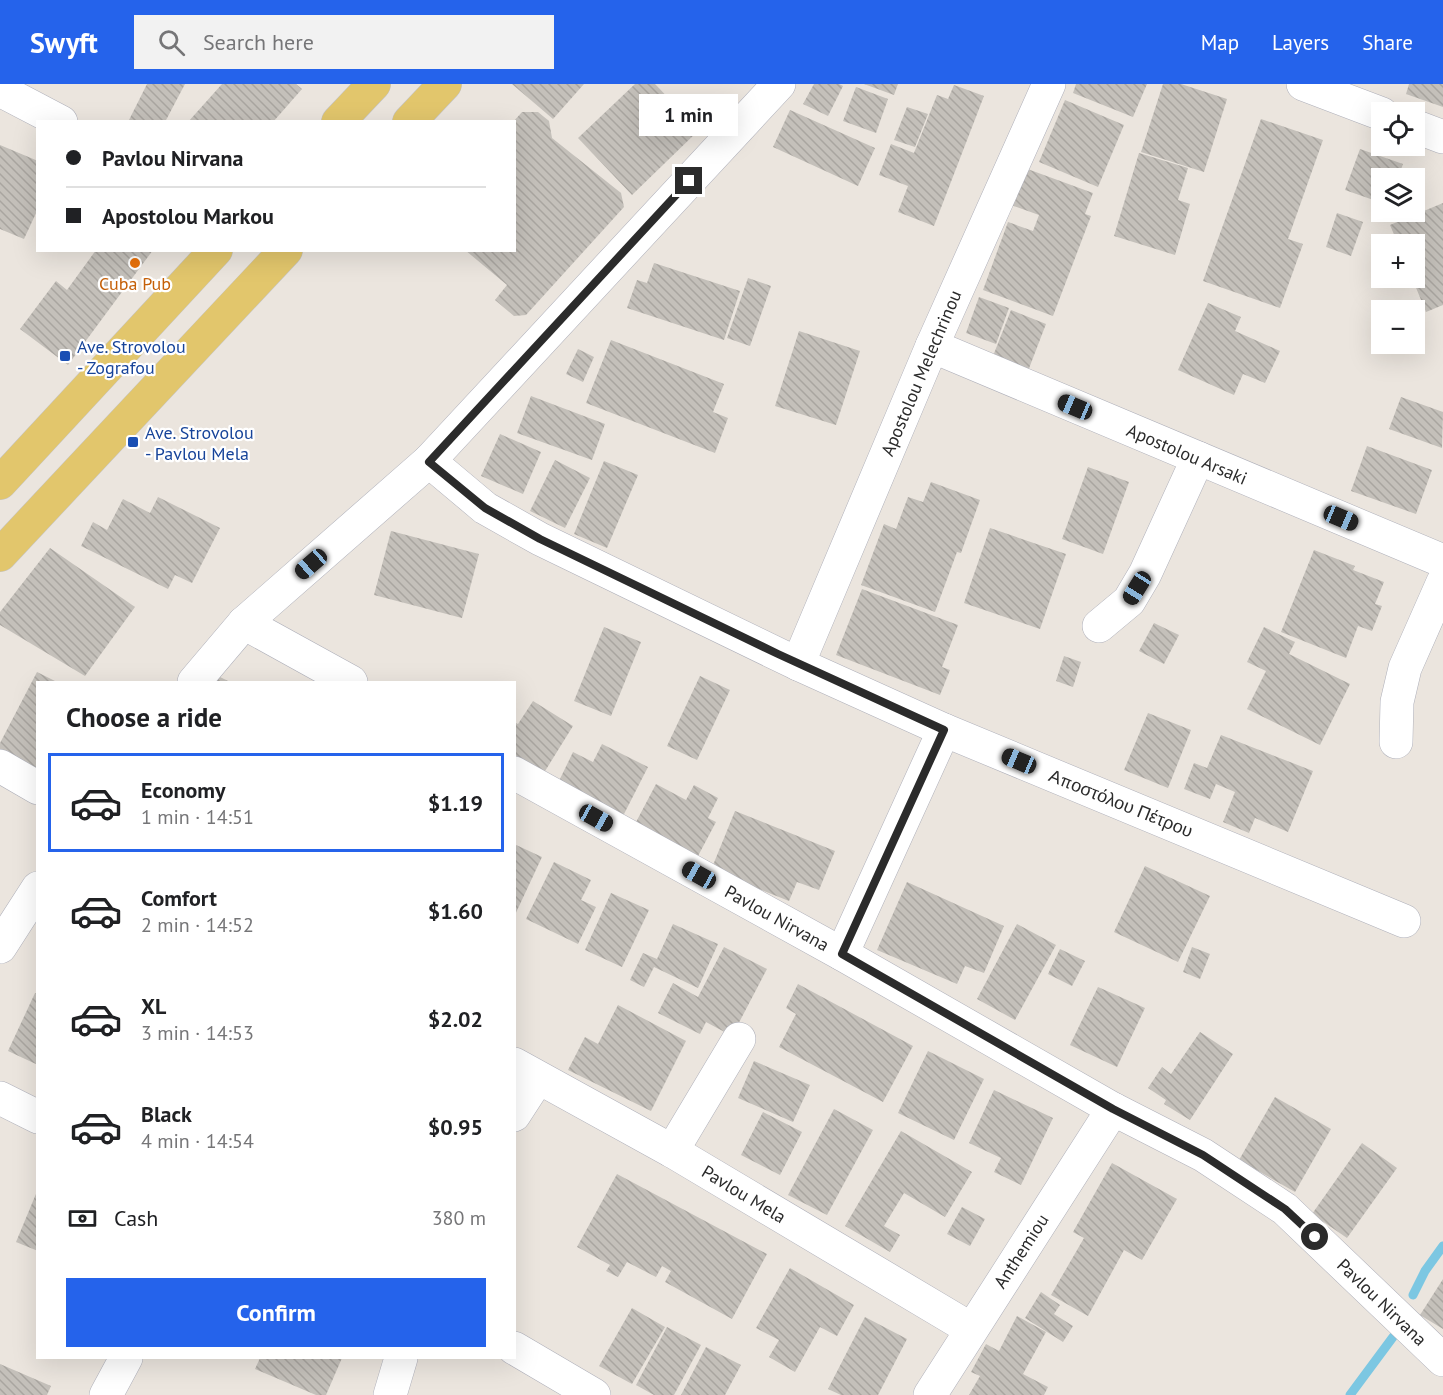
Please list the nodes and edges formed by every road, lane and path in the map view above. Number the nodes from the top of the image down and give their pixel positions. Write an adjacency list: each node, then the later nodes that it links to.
1 (374, 84): 9 (main road)
2 (445, 84): 10 (main road)
3 (779, 84): 17 (street)
4 (1049, 84): 15 (street, Apostolou Melechrinou)
5 (1303, 84): 7 (street)
6 (0, 90): 8 (street)
7 (1371, 110)
8 (57, 120)
9 (340, 120)
10 (411, 120)
11 (1425, 130): 12 (street)
12 (1443, 137)
13 (214, 252): 18 (main road)
14 (284, 252): 19 (main road)
15 (932, 346): 16 (street, Apostolou Arsaki); 24 (street, Apostolou Melechrinou)
16 (1198, 459): 20 (street, Apostolou Arsaki); 23 (street)
17 (429, 462): 22 (street); 24 (street, Αποστόλου Πέτρου)
18 (0, 483)
19 (0, 555)
20 (1443, 561)
21 (1443, 582): 28 (street)
22 (244, 623): 25 (street); 26 (street)
23 (1099, 626)
24 (798, 664): 27 (street, Αποστόλου Πέτρου)
25 (195, 681)
26 (349, 681)
27 (944, 730): 33 (street, Αποστόλου Πέτρου); 35 (street)
28 (1396, 742)
29 (0, 766): 31 (street)
30 (516, 774): 35 (street, Pavlou Nirvana)
31 (36, 787)
32 (36, 891): 34 (street)
33 (1404, 921)
34 (0, 947)
35 (842, 954): 40 (street, Pavlou Nirvana)
36 (739, 1039): 42 (street)
37 (526, 1071): 39 (street); 42 (street, Pavlou Mela)
38 (0, 1098): 41 (street)
39 (516, 1108)
40 (1113, 1109): 43 (street, Anthemiou); 47 (street, Pavlou Nirvana)
41 (36, 1116)
42 (672, 1151): 43 (street, Pavlou Mela)
43 (971, 1329): 51 (street, Anthemiou)
44 (516, 1349): 50 (street)
45 (125, 1359): 48 (street)
46 (400, 1359): 49 (street)
47 (1443, 1360)
48 (106, 1395)
49 (390, 1395)
50 (594, 1395)
51 (930, 1395)

